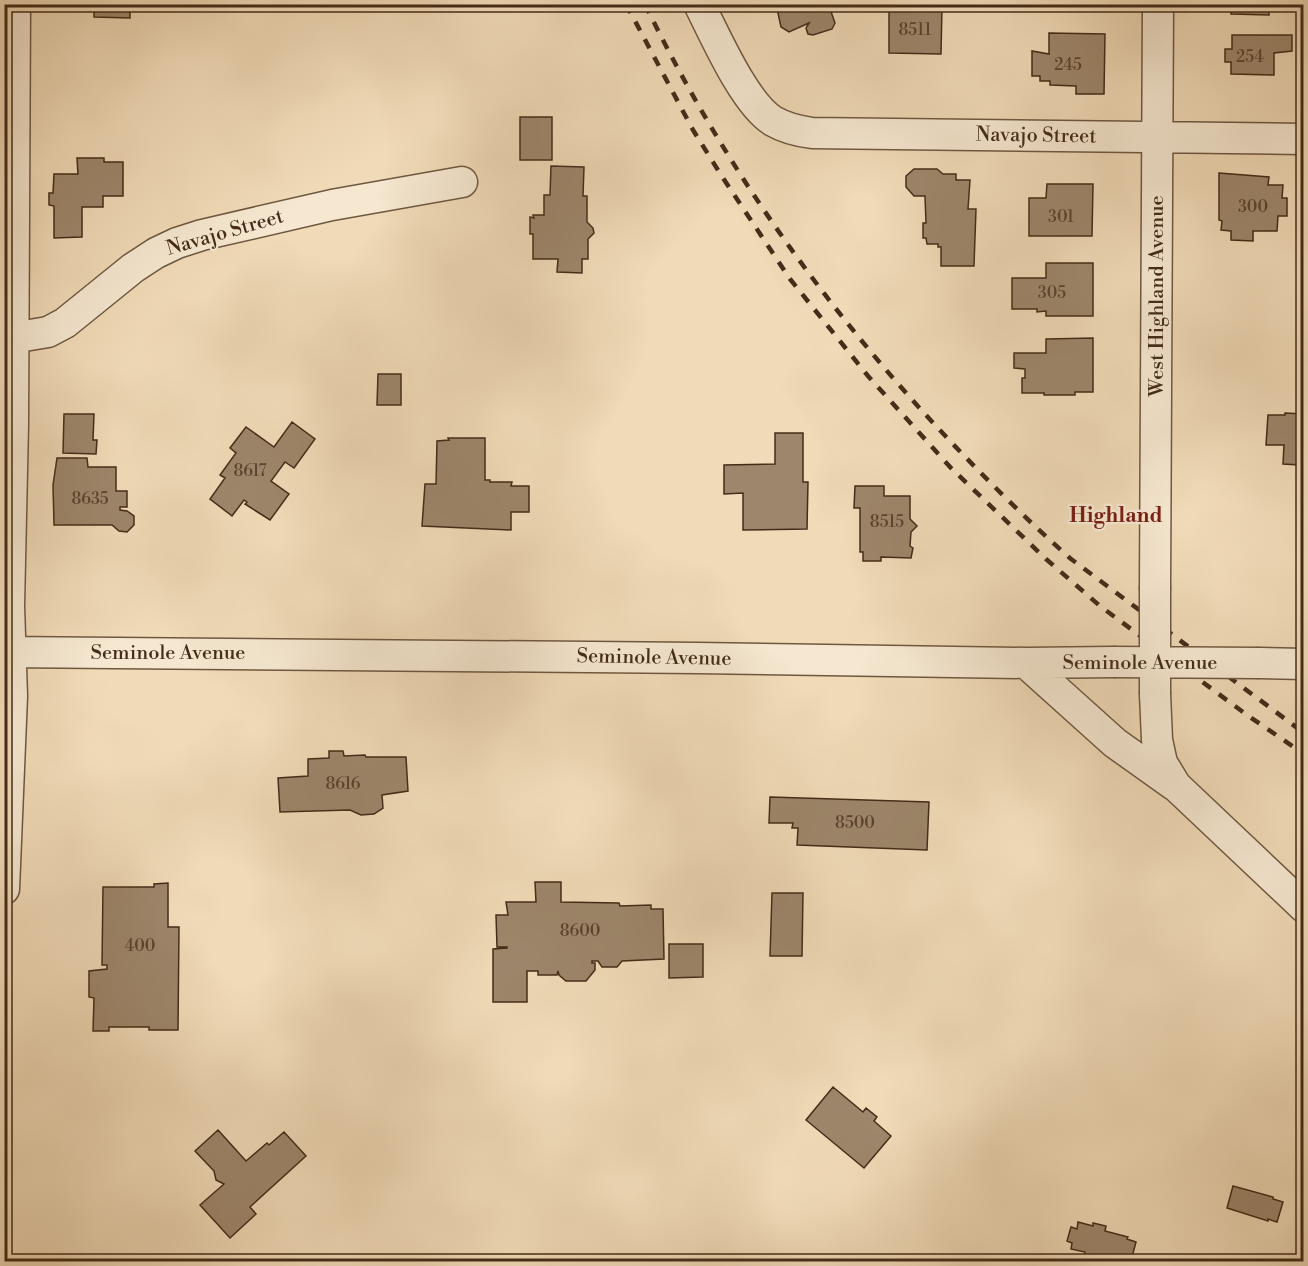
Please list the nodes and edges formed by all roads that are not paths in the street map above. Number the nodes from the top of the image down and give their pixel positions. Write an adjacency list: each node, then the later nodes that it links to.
1 (15, 4): 7 (street)
2 (699, 4): 4 (street, Navajo Street)
3 (1158, 4): 4 (street, West Highland Avenue)
4 (1158, 137): 5 (street, Navajo Street); 9 (street, West Highland Avenue, bridge)
5 (1304, 139)
6 (462, 182): 7 (street, Navajo Street)
7 (12, 338): 8 (street)
8 (8, 652): 10 (street, Seminole Avenue); 13 (street)
9 (1154, 662): 10 (street, Seminole Avenue, bridge); 11 (street, Seminole Avenue, bridge); 12 (street, West Highland Avenue, bridge)
10 (1026, 663): 12 (street)
11 (1304, 664)
12 (1176, 786): 14 (street)
13 (4, 889)
14 (1304, 907)

